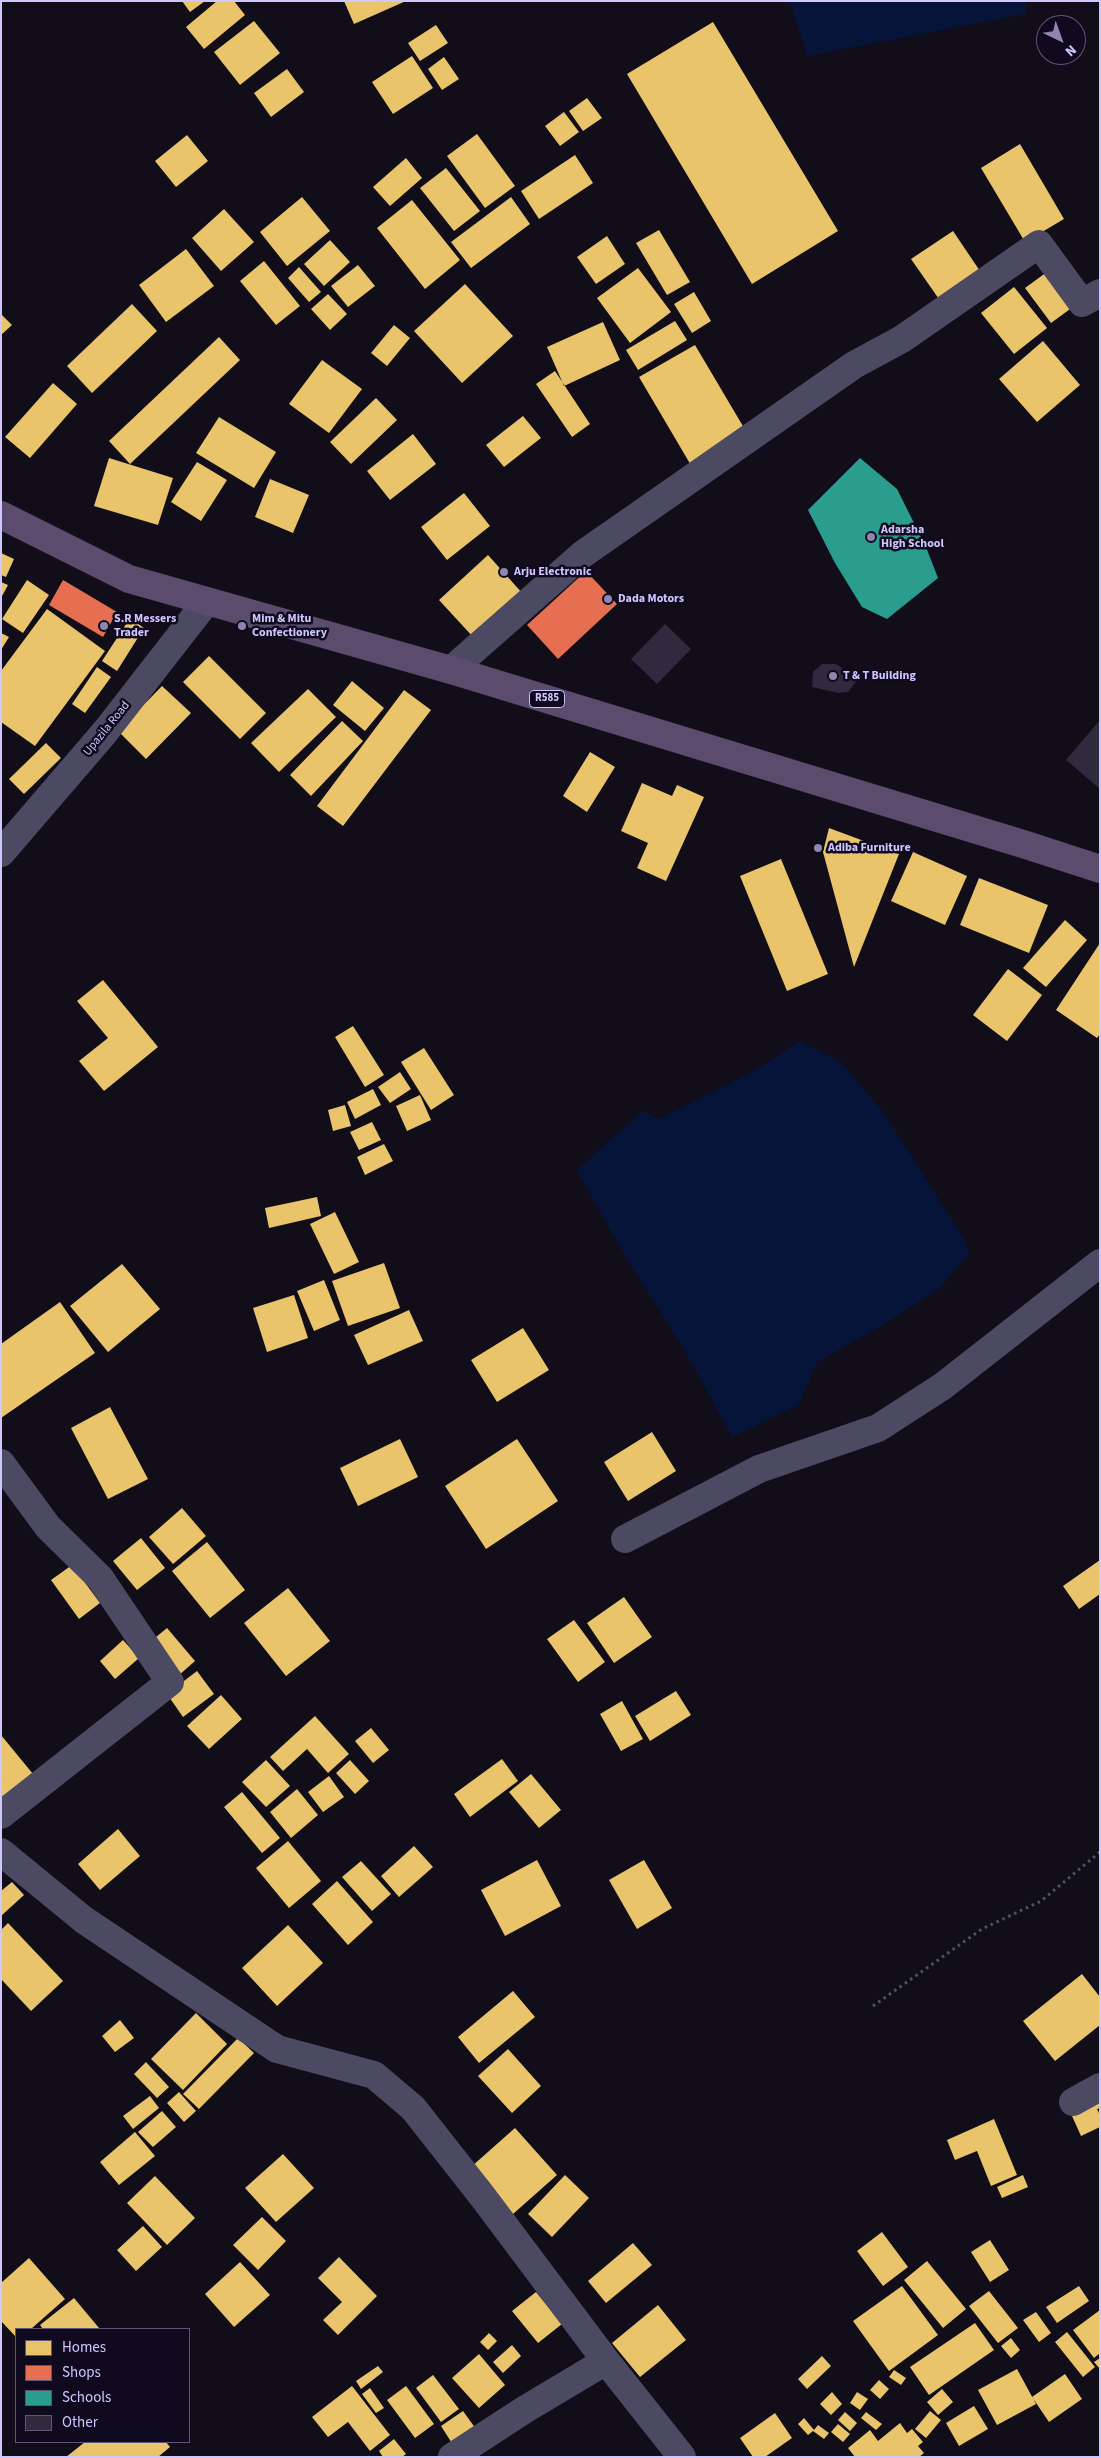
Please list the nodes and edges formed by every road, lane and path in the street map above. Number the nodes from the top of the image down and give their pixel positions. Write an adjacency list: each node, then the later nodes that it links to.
1 (1100, 293): 4 (street)
2 (1, 515): 3 (main road, R585)
3 (207, 601): 4 (main road, R585); 5 (street, Upazila Road)
4 (452, 670): 6 (main road, R585)
5 (1, 853)
6 (1100, 869)
7 (1100, 1262): 9 (street)
8 (1, 1463): 10 (street)
9 (626, 1539)
10 (1, 1815)
11 (1, 1852): 16 (street)
12 (1100, 1852): 13 (path)
13 (873, 2006)
14 (1100, 2087): 15 (street)
15 (1073, 2102)
16 (606, 2361): 17 (street); 18 (street)
17 (452, 2457)
18 (682, 2457)

